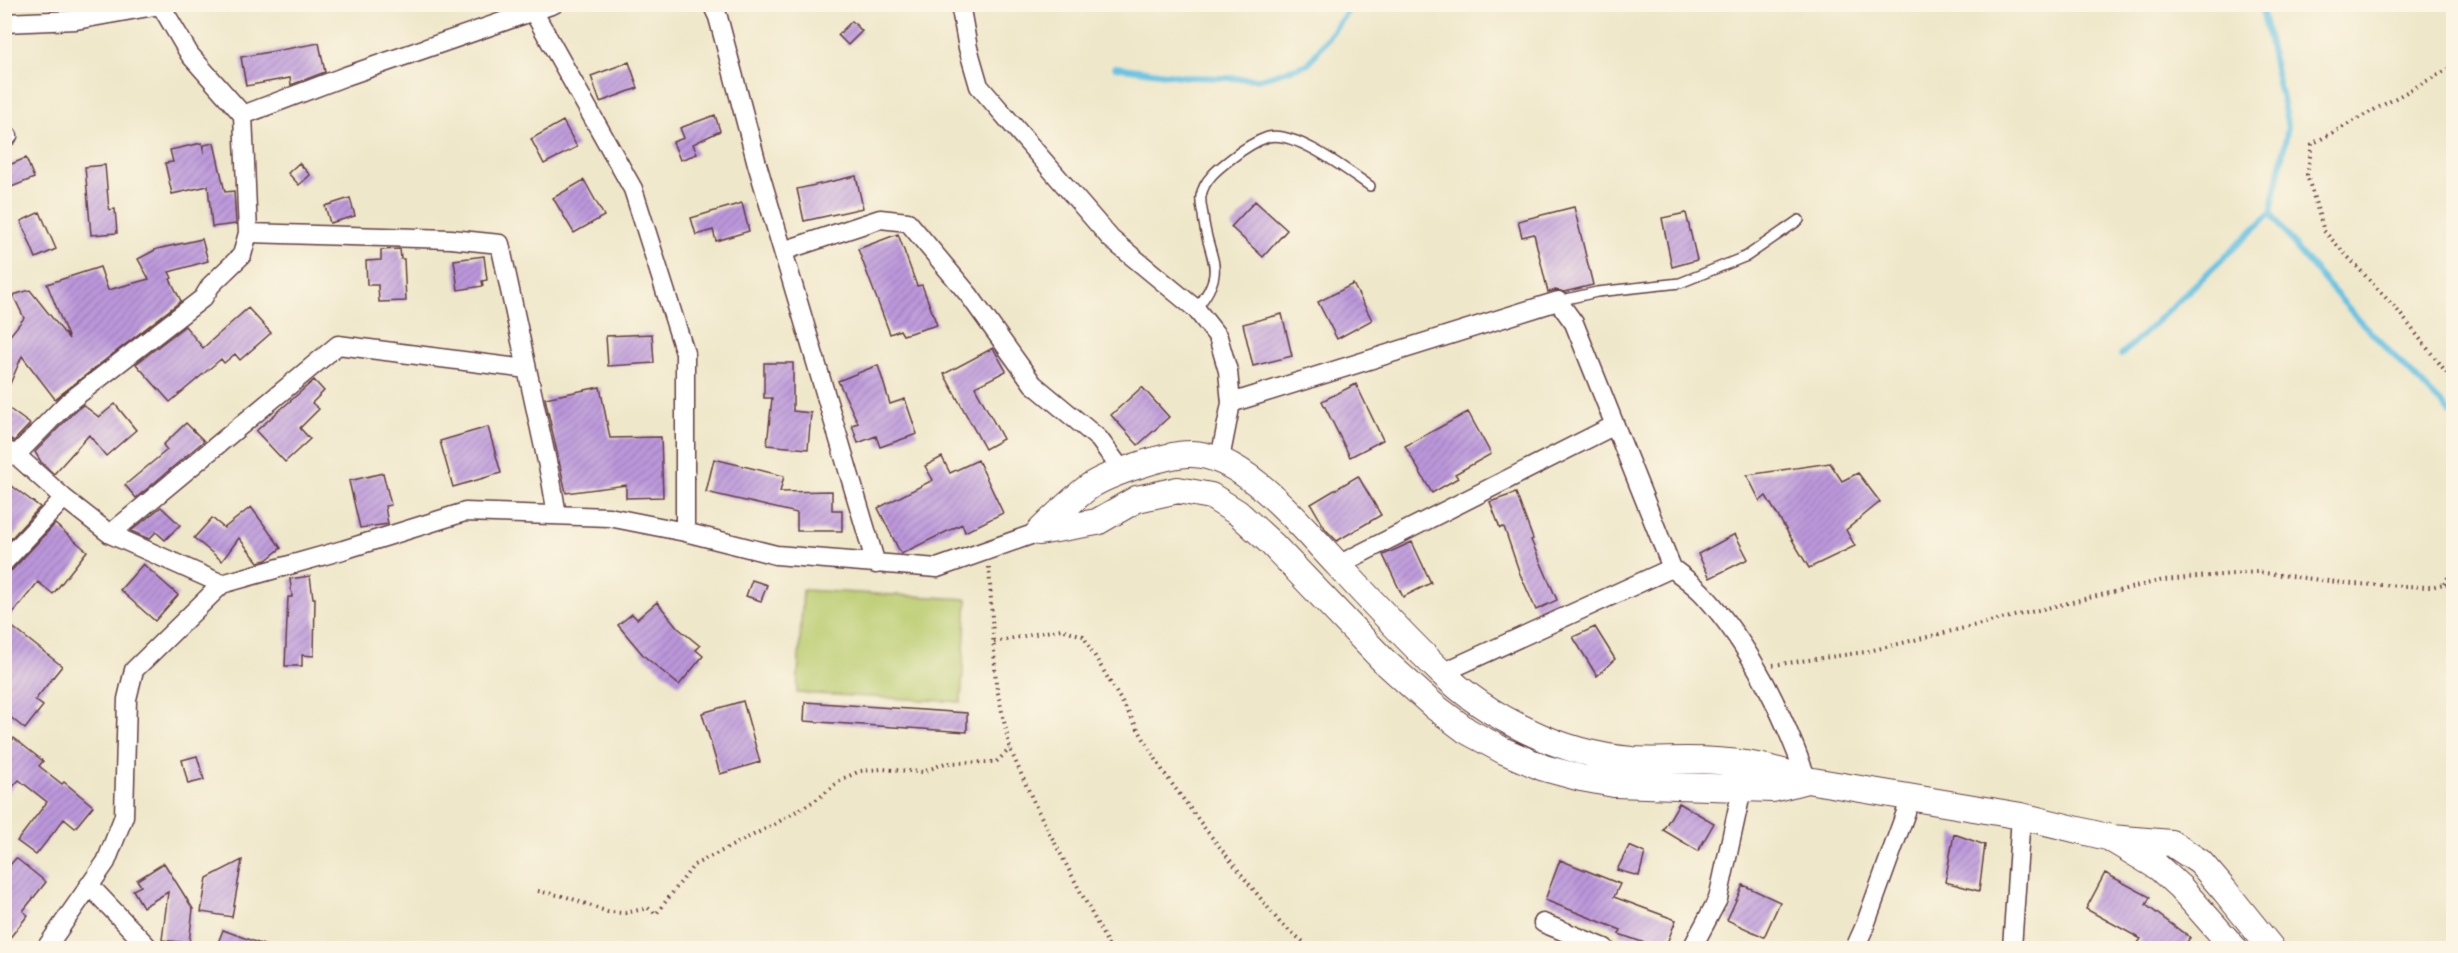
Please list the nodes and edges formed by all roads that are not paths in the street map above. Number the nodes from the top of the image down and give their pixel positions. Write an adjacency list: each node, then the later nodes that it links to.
1 (554, 4): 5 (street)
2 (712, 4): 11 (street)
3 (960, 4): 13 (street)
4 (160, 5): 6 (street); 7 (street)
5 (533, 11): 7 (street); 22 (street)
6 (4, 23)
7 (243, 115): 10 (street)
8 (1370, 186): 13 (lane)
9 (1799, 220): 12 (lane)
10 (248, 233): 14 (street); 17 (street)
11 (783, 251): 19 (street); 26 (street)
12 (1558, 301): 15 (street); 16 (street)
13 (1196, 309): 15 (street)
14 (527, 369): 21 (street); 24 (street)
15 (1231, 403): 18 (street)
16 (1615, 425): 27 (street); 28 (street)
17 (10, 452): 20 (street)
18 (1220, 459): 19 (street); 27 (street)
19 (1123, 472): 23 (street)
20 (64, 498): 24 (street); 25 (street)
21 (557, 515): 22 (street); 29 (street)
22 (686, 532): 26 (street)
23 (1039, 532): 26 (street); 33 (street)
24 (110, 534): 29 (street)
25 (4, 562)
26 (876, 564)
27 (1338, 565): 30 (street)
28 (1672, 568): 30 (street); 32 (street)
29 (222, 584): 37 (street)
30 (1442, 673): 31 (street)
31 (1744, 764): 32 (street); 33 (street)
32 (1807, 780): 33 (street); 34 (street)
33 (1742, 789): 42 (street)
34 (1911, 798): 35 (street); 43 (street)
35 (2021, 816): 36 (street); 44 (street)
36 (2111, 838): 45 (street); 46 (street)
37 (88, 885): 39 (street); 40 (street)
38 (1543, 923): 41 (street)
39 (46, 948)
40 (149, 948)
41 (1605, 948)
42 (1692, 948)
43 (1855, 948)
44 (2012, 948)
45 (2234, 948)
46 (2271, 948)

